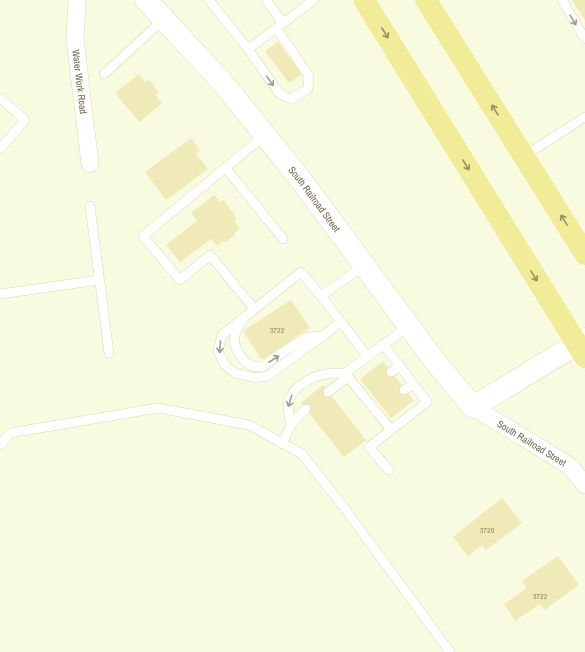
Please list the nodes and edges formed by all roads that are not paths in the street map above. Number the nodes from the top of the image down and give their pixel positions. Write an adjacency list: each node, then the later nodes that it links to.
1 (77, 0): 19 (street, Water Work Road)
2 (146, 0): 9 (street, South Railroad Street)
3 (209, 0): 12 (lane)
4 (266, 0): 10 (lane)
5 (314, 0): 10 (lane)
6 (364, 0): 34 (highway, one-way to 34)
7 (426, 0): 18 (highway, one-way to 7)
8 (562, 0): 11 (lane, one-way to 11)
9 (164, 19): 13 (lane); 16 (street, South Railroad Street)
10 (279, 26): 12 (lane); 12 (lane, one-way to 10)
11 (585, 39)
12 (248, 49)
13 (104, 74)
14 (0, 98): 17 (lane)
15 (585, 116): 18 (lane)
16 (265, 135): 20 (lane); 24 (street, South Railroad Street)
17 (0, 149)
18 (524, 156): 23 (highway, one-way to 18)
19 (90, 164)
20 (225, 167): 22 (lane); 28 (lane)
21 (90, 206): 25 (lane)
22 (283, 239)
23 (585, 254)
24 (364, 265): 27 (lane); 31 (street, South Railroad Street)
25 (100, 280): 26 (lane); 35 (lane)
26 (0, 294)
27 (321, 296): 28 (lane); 30 (lane)
28 (254, 309): 29 (lane)
29 (244, 318): 32 (lane, one-way to 32); 32 (lane, one-way to 32)
30 (340, 322): 32 (lane); 36 (lane)
31 (409, 326): 33 (lane); 43 (street, South Railroad Street)
32 (324, 336)
33 (383, 344): 36 (lane); 37 (lane)
34 (582, 347): 43 (street)
35 (109, 353)
36 (368, 356): 39 (lane)
37 (400, 366): 38 (lane); 40 (lane)
38 (391, 372)
39 (346, 375): 42 (lane); 45 (lane, one-way to 45); 46 (lane)
40 (413, 384): 41 (lane); 46 (lane)
41 (404, 390)
42 (328, 392)
43 (473, 406): 50 (street, South Railroad Street)
44 (306, 409): 45 (lane)
45 (291, 425): 47 (lane)
46 (390, 430): 49 (lane)
47 (282, 444): 48 (lane); 51 (lane)
48 (0, 445)
49 (389, 470)
50 (585, 485)
51 (450, 652)

